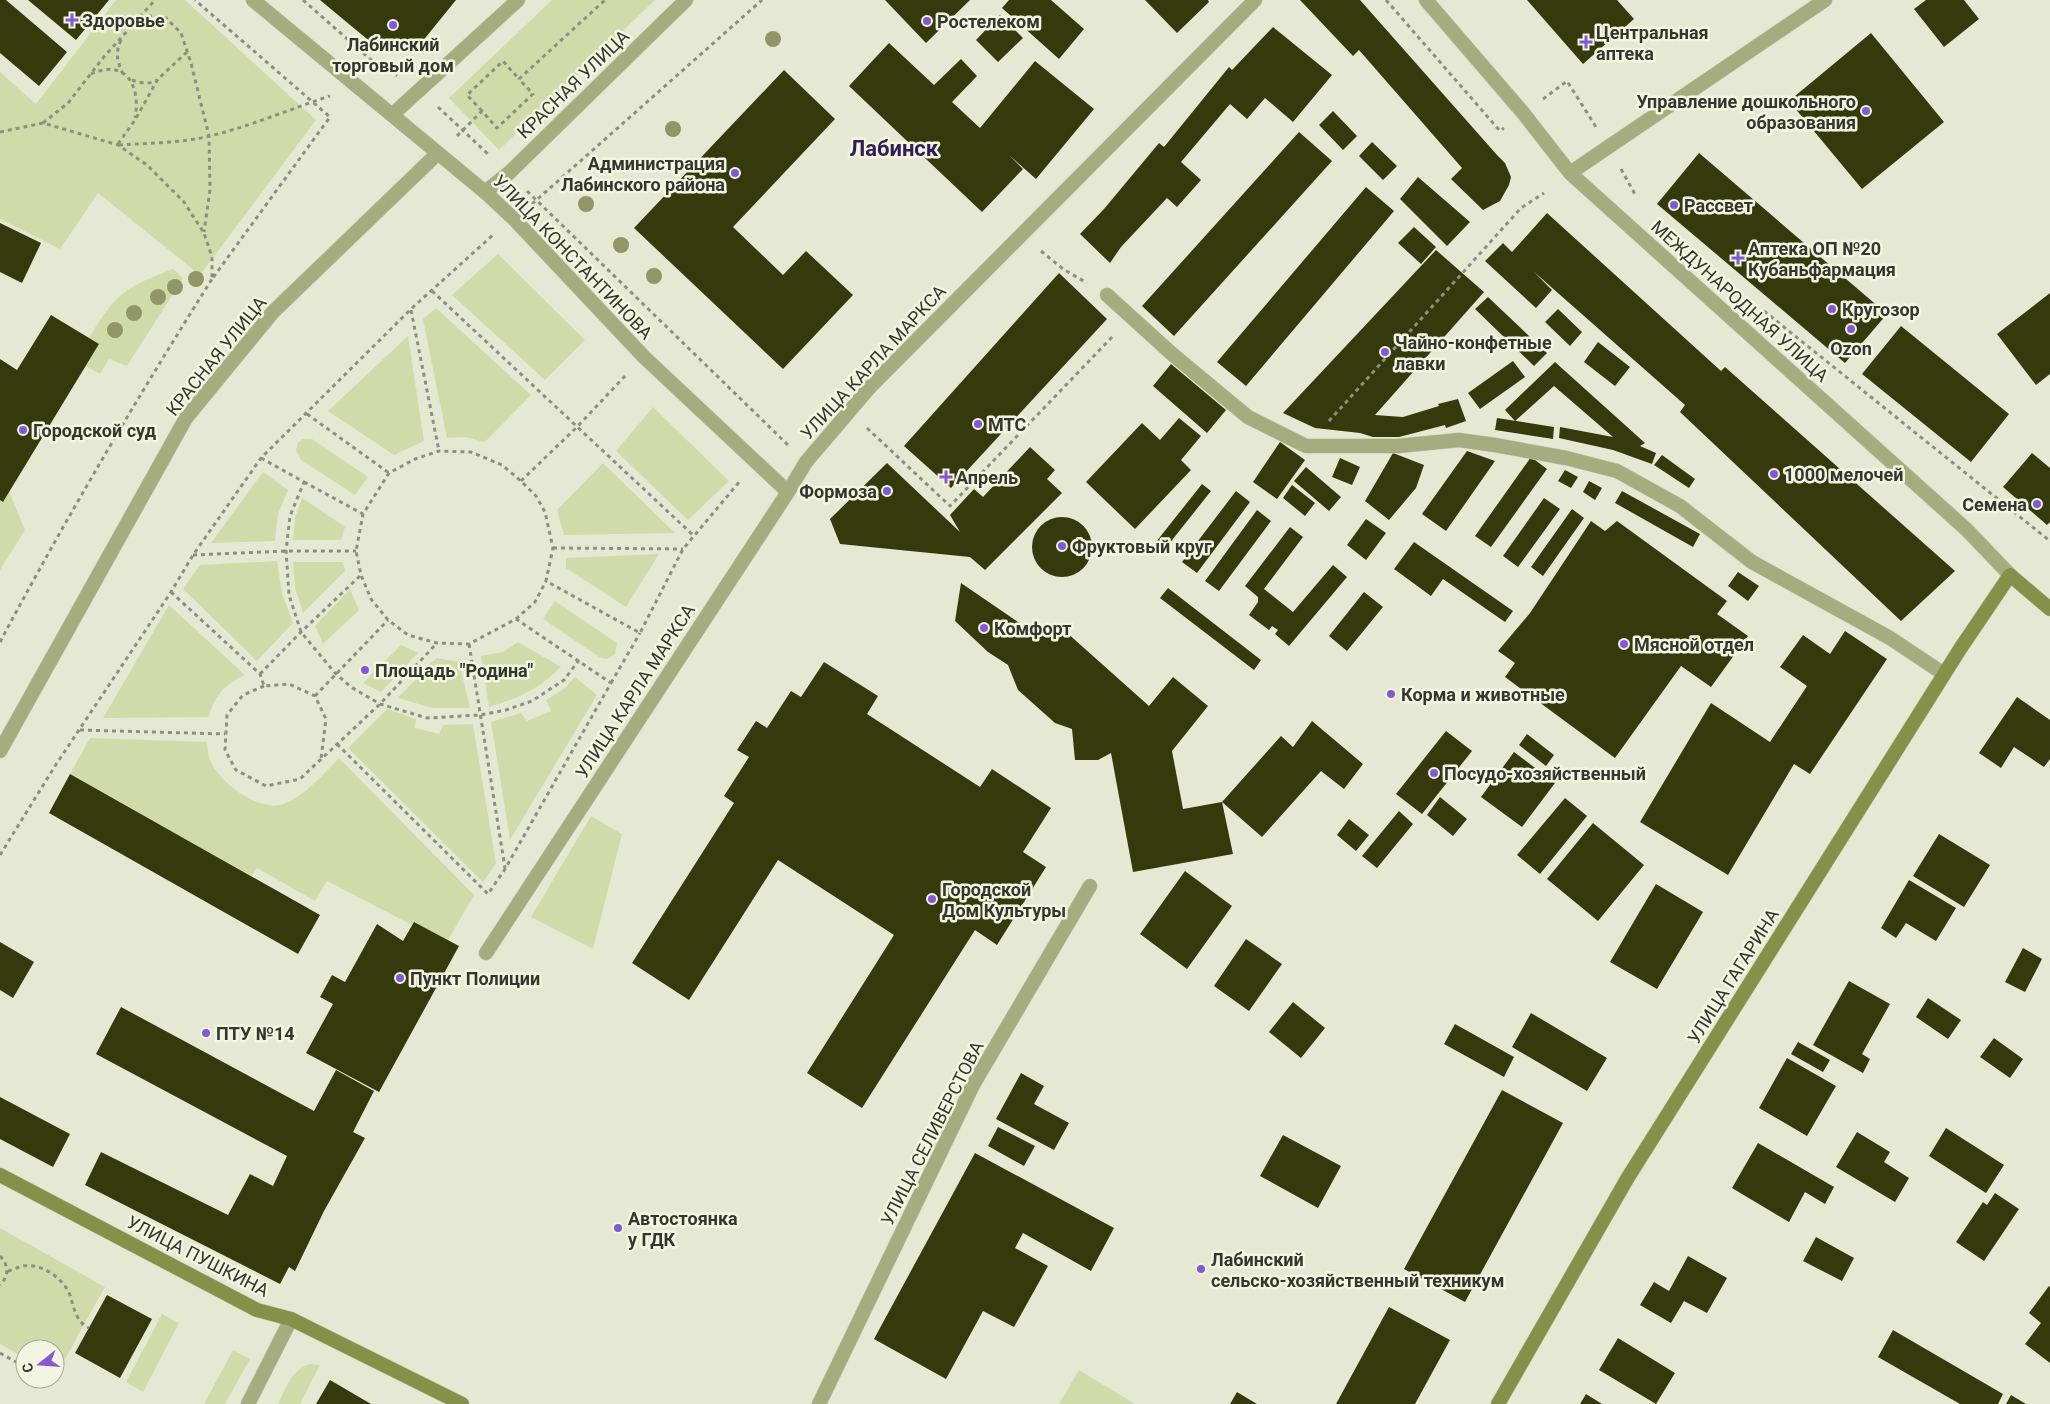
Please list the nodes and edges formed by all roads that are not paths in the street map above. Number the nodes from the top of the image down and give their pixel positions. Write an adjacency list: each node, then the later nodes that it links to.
1 (253, 0): 7 (street, УЛИЦА КОНСТАНТИНОВА)
2 (518, 0): 7 (street)
3 (686, 0): 10 (street, КРАСНАЯ УЛИЦА)
4 (1255, 0): 12 (street, УЛИЦА КАРЛА МАРКСА)
5 (1426, 0): 9 (street, МЕЖДУНАРОДНАЯ УЛИЦА)
6 (1825, 0): 9 (street)
7 (392, 115): 8 (street, УЛИЦА КОНСТАНТИНОВА)
8 (437, 154): 10 (street, УЛИЦА КОНСТАНТИНОВА); 16 (street, КРАСНАЯ УЛИЦА)
9 (1570, 174): 13 (street, МЕЖДУНАРОДНАЯ УЛИЦА)
10 (486, 192): 12 (street, УЛИЦА КОНСТАНТИНОВА)
11 (1107, 294): 15 (street)
12 (788, 492): 18 (street, УЛИЦА КАРЛА МАРКСА)
13 (2010, 575): 14 (main road, МЕЖДУНАРОДНАЯ УЛИЦА); 15 (main road, УЛИЦА ГАГАРИНА)
14 (2050, 609)
15 (1944, 674): 24 (main road, УЛИЦА ГАГАРИНА)
16 (0, 751)
17 (1090, 886): 23 (street, УЛИЦА СЕЛИВЕРСТОВА)
18 (486, 953)
19 (0, 1175): 20 (main road, УЛИЦА ПУШКИНА)
20 (291, 1319): 21 (street); 22 (main road, УЛИЦА ПУШКИНА)
21 (248, 1404)
22 (462, 1404)
23 (819, 1404)
24 (1498, 1404)

